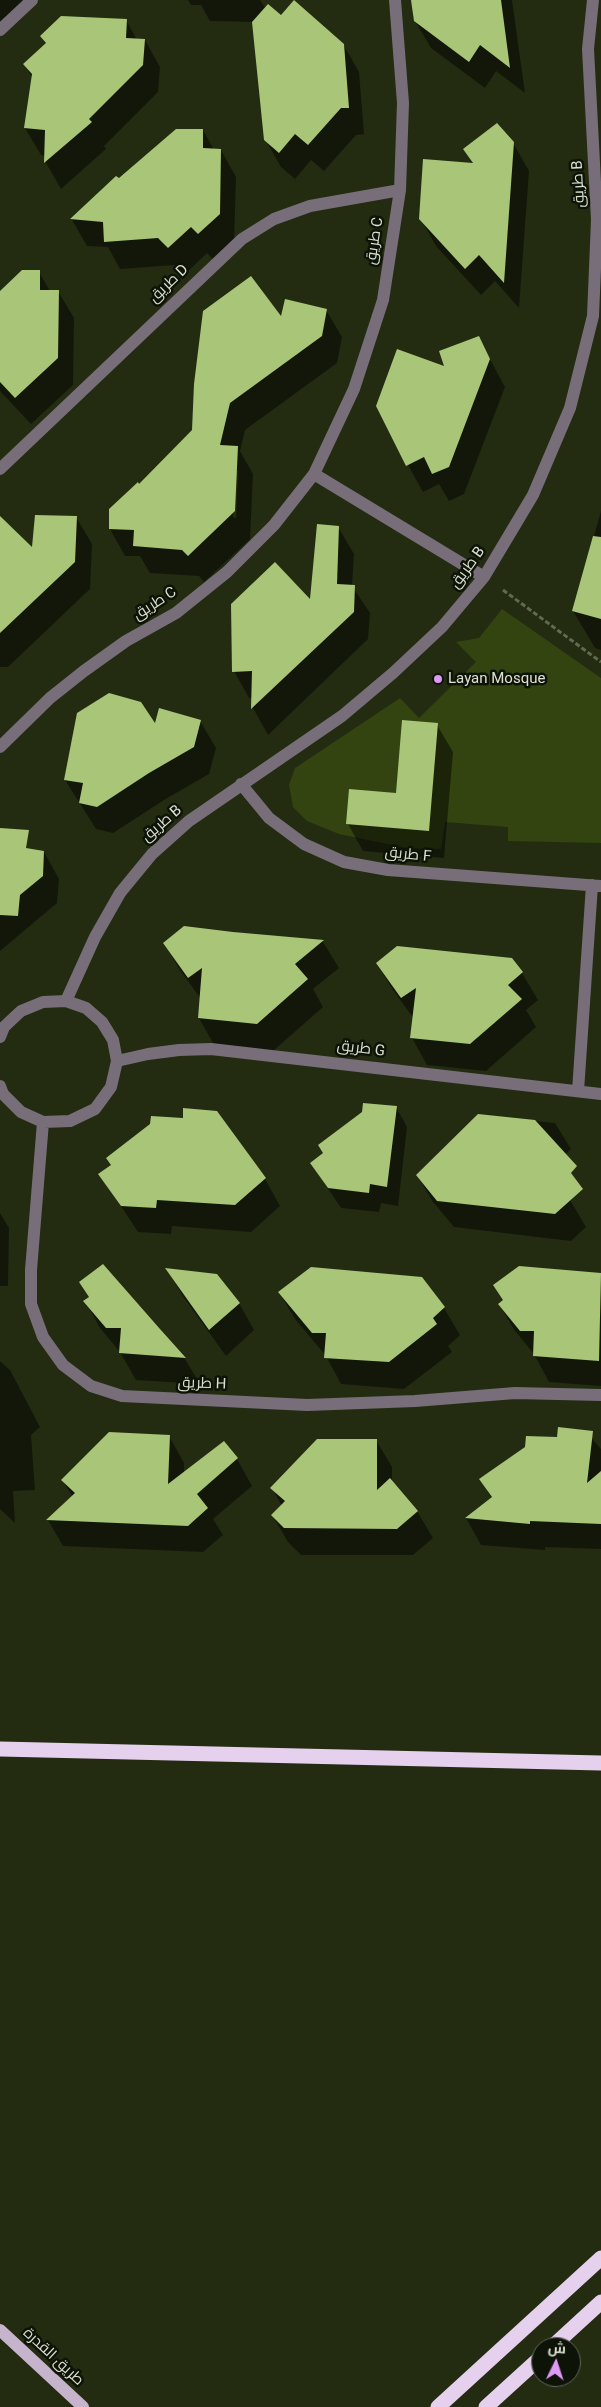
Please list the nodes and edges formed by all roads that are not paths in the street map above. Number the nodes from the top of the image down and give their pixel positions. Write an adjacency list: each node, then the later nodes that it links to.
1 (32, 0): 4 (street)
2 (395, 0): 6 (street, طريق C)
3 (593, 0): 5 (street, طريق B)
4 (0, 30)
5 (596, 107): 9 (street, طريق B)
6 (400, 190): 7 (street, طريق D); 8 (street, طريق C)
7 (0, 469)
8 (314, 474): 9 (street); 10 (street, طريق C)
9 (484, 577): 11 (street, طريق B)
10 (0, 747)
11 (241, 784): 12 (street, طريق F); 13 (street, طريق B)
12 (597, 886): 17 (street)
13 (66, 1001): 14 (street); 15 (street)
14 (0, 1037)
15 (117, 1061): 17 (street, طريق G); 19 (street)
16 (0, 1086): 19 (street)
17 (578, 1091): 18 (street, طريق G)
18 (601, 1094)
19 (43, 1122): 20 (street, طريق H)
20 (601, 1395)
21 (0, 1749): 22 (highway)
22 (601, 1763)
23 (601, 2258): 29 (highway)
24 (601, 2302): 26 (highway)
25 (0, 2330): 28 (main road, طريق القدرة)
26 (563, 2337)
27 (531, 2366): 30 (highway)
28 (83, 2407)
29 (438, 2407)
30 (486, 2407)

